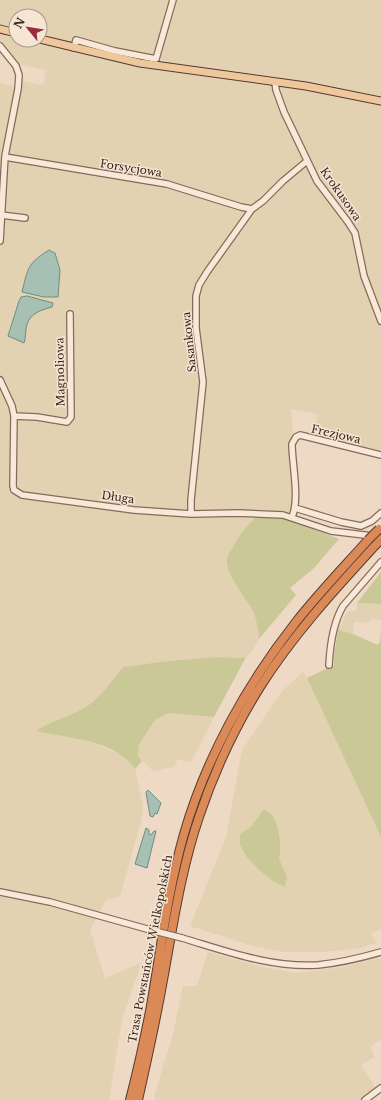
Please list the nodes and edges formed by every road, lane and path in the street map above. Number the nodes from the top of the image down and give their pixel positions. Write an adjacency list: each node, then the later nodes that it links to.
1 (173, 0): 3 (street)
2 (48, 42): 3 (main road)
3 (74, 48): 5 (main road)
4 (1, 49): 7 (street)
5 (275, 82): 6 (main road); 8 (street, Krokusowa)
6 (381, 101)
7 (5, 157): 9 (street, Forsycjowa); 10 (street)
8 (307, 161): 9 (street, Sasankowa); 14 (street, Krokusowa)
9 (252, 209): 20 (street, Sasankowa)
10 (1, 214): 11 (street); 12 (street)
11 (25, 218)
12 (0, 241)
13 (70, 314): 16 (street, Magnoliowa)
14 (381, 321)
15 (0, 380): 16 (street, Długa)
16 (14, 416): 20 (street, Długa)
17 (381, 455): 18 (street, Frezjowa)
18 (295, 508): 19 (street); 21 (street, Frezjowa)
19 (381, 513)
20 (191, 514): 21 (street, Długa)
21 (292, 517): 22 (street, Długa)
22 (381, 533): 23 (highway, Trasa Powstańców Wielkopolskich, bridge)
23 (372, 543): 29 (highway, Trasa Powstańców Wielkopolskich); 30 (highway, Trasa Powstańców Wielkopolskich)
24 (381, 562): 25 (street)
25 (329, 665)
26 (0, 892): 27 (street, bridge)
27 (381, 952)
28 (381, 1088): 31 (street)
29 (130, 1100)
30 (138, 1100)
31 (365, 1100)

